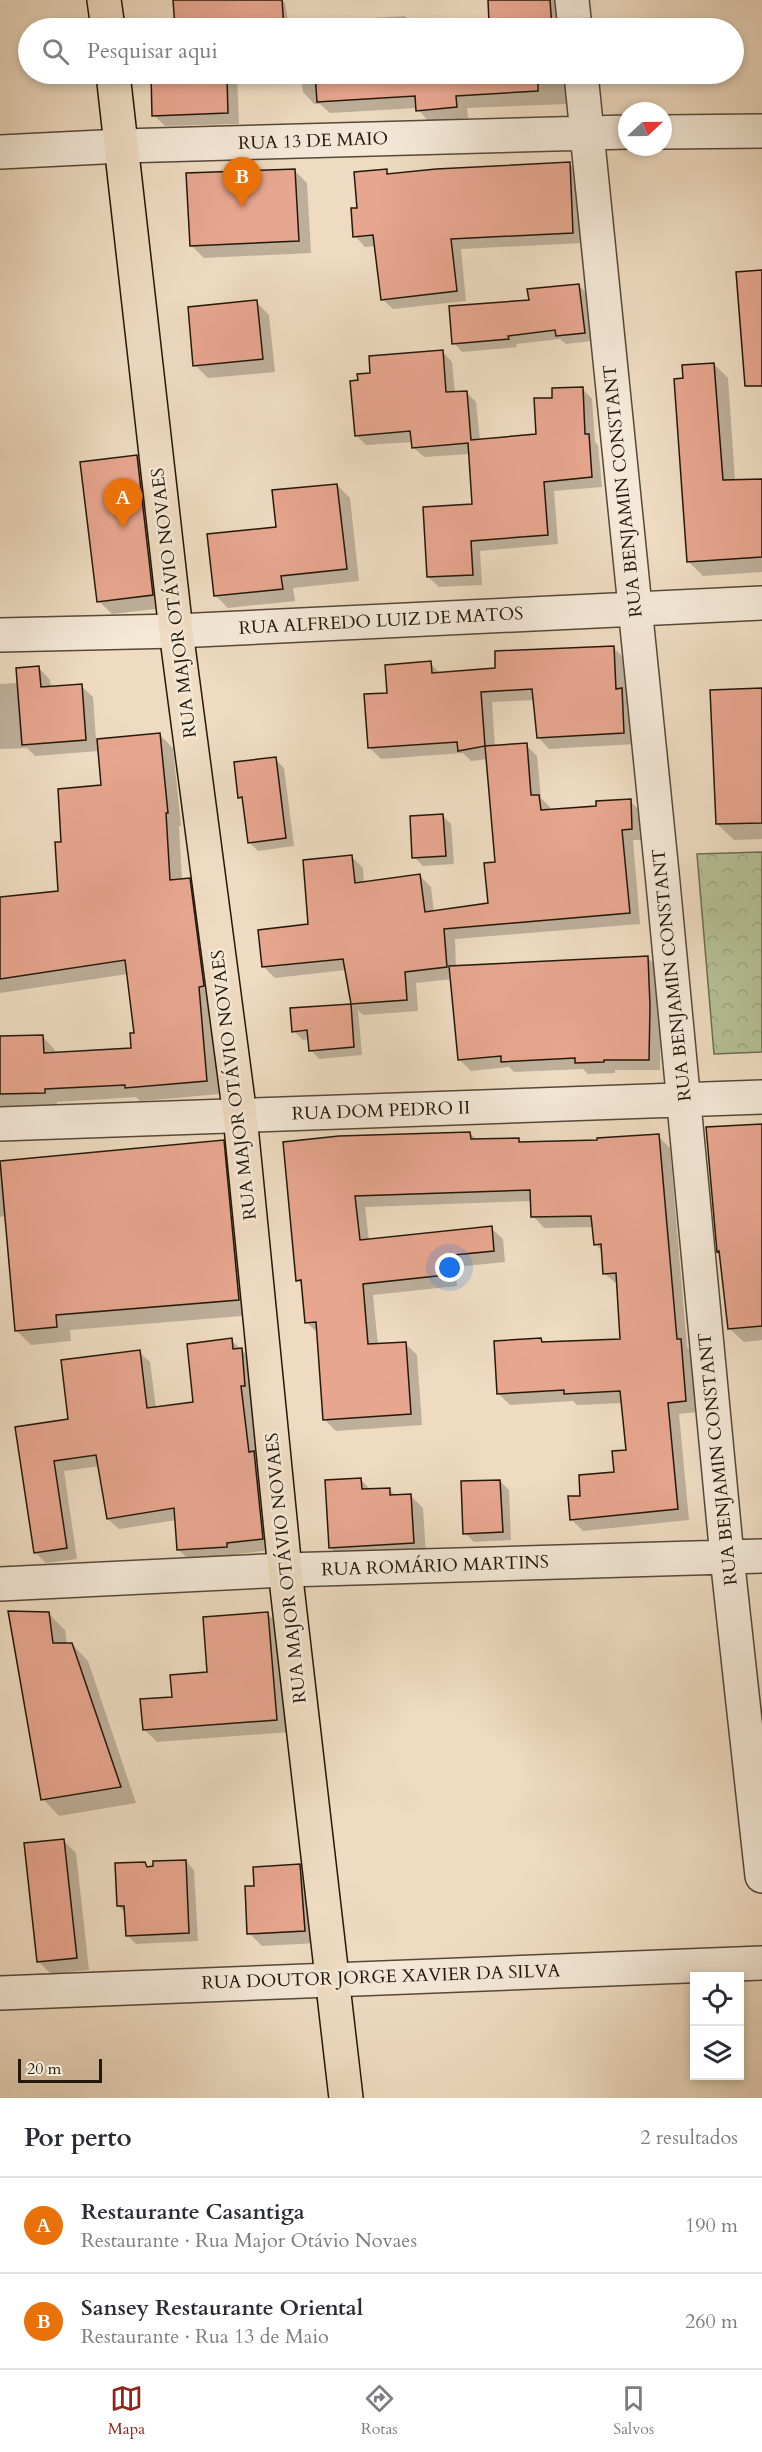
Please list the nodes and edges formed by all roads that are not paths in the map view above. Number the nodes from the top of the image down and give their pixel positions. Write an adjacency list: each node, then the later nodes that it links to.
1 (104, 0): 3 (main road)
2 (572, 0): 4 (street)
3 (107, 18)
4 (574, 18)
5 (114, 84): 11 (main road, RUA MAJOR OTÁVIO NOVAES)
6 (582, 84): 8 (street, RUA BENJAMIN CONSTANT)
7 (762, 131): 10 (street)
8 (588, 132): 9 (street, RUA 13 DE MAIO); 11 (street, RUA 13 DE MAIO); 14 (street, RUA BENJAMIN CONSTANT)
9 (618, 132)
10 (672, 132)
11 (122, 146): 12 (street, RUA 13 DE MAIO); 15 (main road, RUA MAJOR OTÁVIO NOVAES)
12 (0, 152)
13 (762, 603): 14 (street, RUA ALFREDO LUIZ DE MATOS)
14 (634, 609): 15 (street, RUA ALFREDO LUIZ DE MATOS); 18 (street, RUA BENJAMIN CONSTANT)
15 (176, 630): 16 (street, RUA ALFREDO LUIZ DE MATOS); 19 (main road, RUA MAJOR OTÁVIO NOVAES)
16 (0, 636)
17 (762, 1097): 18 (street, RUA DOM PEDRO II)
18 (684, 1101): 19 (street, RUA DOM PEDRO II); 22 (street, RUA BENJAMIN CONSTANT)
19 (240, 1116): 20 (street, RUA DOM PEDRO II); 23 (main road, RUA MAJOR OTÁVIO NOVAES)
20 (0, 1124)
21 (762, 1556): 22 (street, RUA ROMÁRIO MARTINS)
22 (727, 1557): 23 (street, RUA ROMÁRIO MARTINS); 25 (street, RUA BENJAMIN CONSTANT)
23 (285, 1570): 24 (street, RUA ROMÁRIO MARTINS); 27 (main road, RUA MAJOR OTÁVIO NOVAES)
24 (0, 1584)
25 (762, 1876)
26 (762, 1962): 27 (street, RUA DOUTOR JORGE XAVIER DA SILVA)
27 (332, 1978): 28 (street, RUA DOUTOR JORGE XAVIER DA SILVA); 29 (main road, RUA MAJOR OTÁVIO NOVAES)
28 (0, 1993)
29 (346, 2098)

